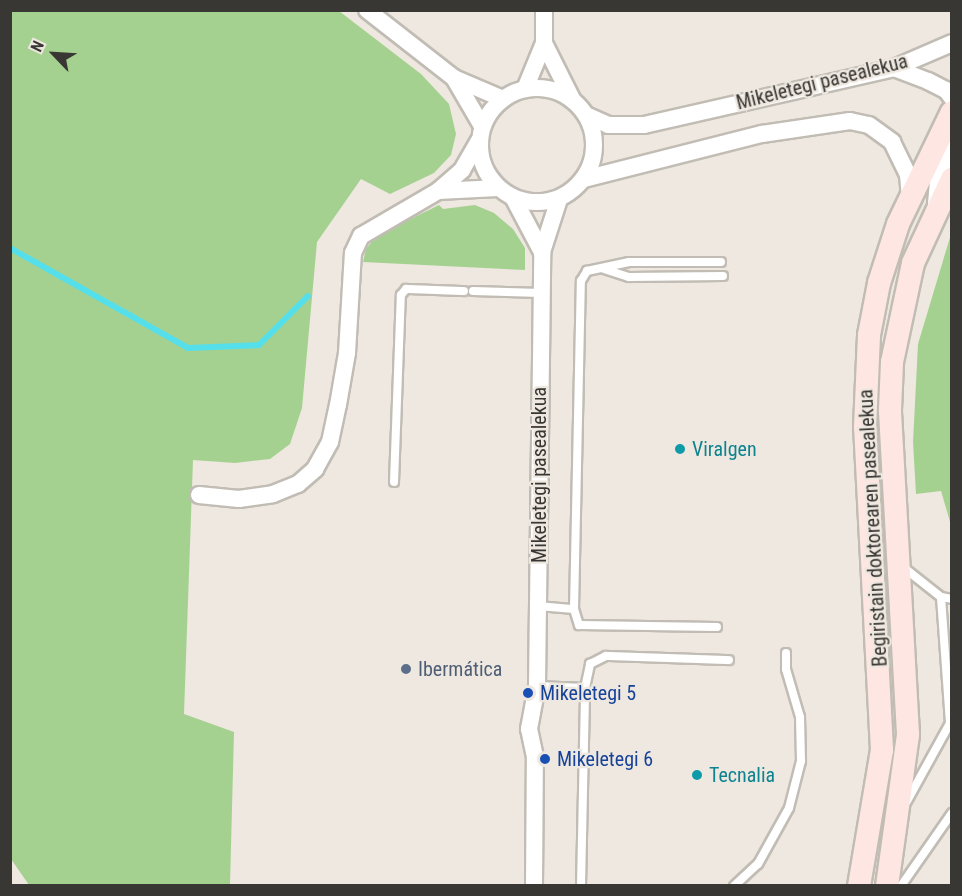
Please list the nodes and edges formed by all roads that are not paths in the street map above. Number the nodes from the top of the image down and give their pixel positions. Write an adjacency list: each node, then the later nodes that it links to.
1 (367, 10): 6 (street)
2 (544, 10): 3 (street)
3 (543, 43): 7 (street); 10 (street)
4 (951, 43): 5 (street, Mikeletegi pasealekua)
5 (894, 68): 8 (street); 12 (street, Mikeletegi pasealekua)
6 (454, 78): 9 (street); 13 (street)
7 (525, 89): 9 (street); 10 (street)
8 (951, 98)
9 (503, 99): 13 (street)
10 (572, 99): 12 (street)
11 (951, 112): 21 (main road, Begiristain doktorearen pasealekua)
12 (586, 115): 15 (street)
13 (481, 133): 17 (street); 18 (street)
14 (951, 145): 22 (street)
15 (584, 179): 20 (street); 21 (street, Mikeletegi pasealekua)
16 (951, 179): 22 (main road)
17 (498, 189): 18 (street); 19 (street)
18 (438, 191): 29 (street)
19 (514, 199): 20 (street); 23 (street, Mikeletegi pasealekua)
20 (559, 199): 23 (street, Mikeletegi pasealekua)
21 (910, 200): 46 (main road, Begiristain doktorearen pasealekua)
22 (934, 216): 30 (main road)
23 (542, 252): 27 (street, Mikeletegi pasealekua)
24 (721, 262): 25 (lane)
25 (604, 268): 26 (lane); 34 (lane)
26 (723, 276)
27 (541, 293): 28 (lane); 33 (street, Mikeletegi pasealekua)
28 (394, 482)
29 (199, 495)
30 (899, 564): 31 (lane); 42 (main road)
31 (940, 597): 32 (lane); 40 (lane)
32 (951, 599)
33 (538, 606): 34 (lane); 39 (street, Mikeletegi pasealekua)
34 (574, 609): 35 (lane)
35 (717, 627)
36 (786, 653): 45 (lane)
37 (729, 660): 38 (lane)
38 (585, 688): 39 (lane); 44 (lane)
39 (537, 693): 43 (street, Mikeletegi pasealekua)
40 (950, 722): 42 (lane)
41 (951, 813): 48 (lane)
42 (898, 817): 47 (main road)
43 (534, 885)
44 (581, 885)
45 (734, 885)
46 (859, 885)
47 (887, 885)
48 (901, 885)

